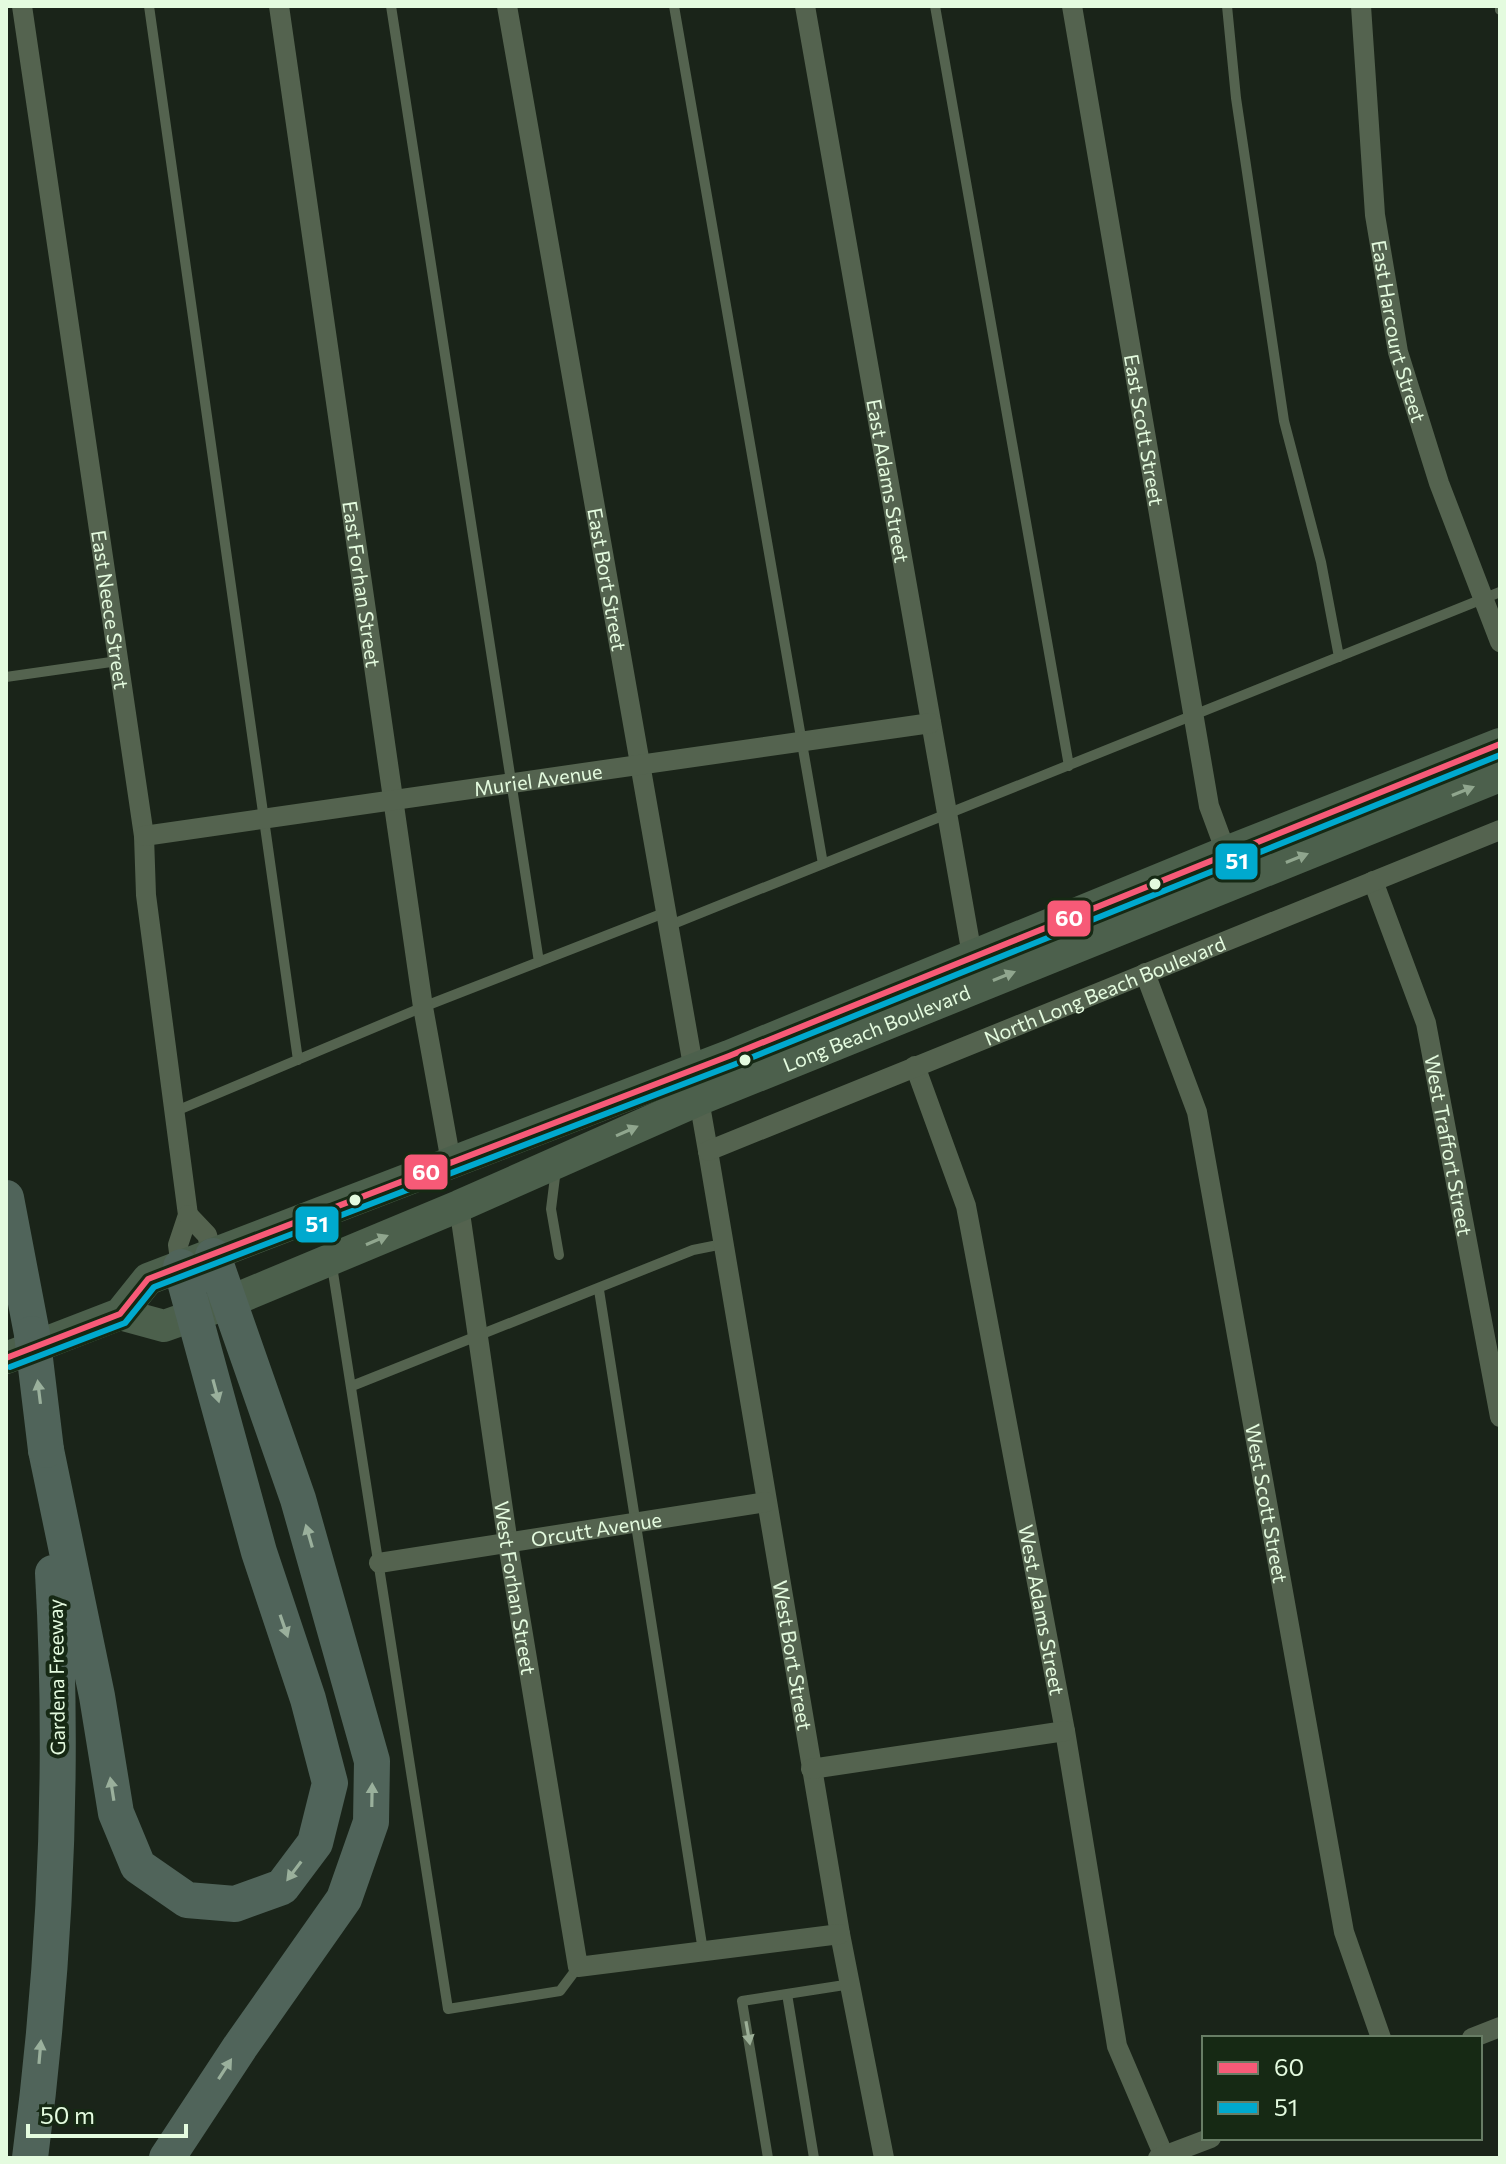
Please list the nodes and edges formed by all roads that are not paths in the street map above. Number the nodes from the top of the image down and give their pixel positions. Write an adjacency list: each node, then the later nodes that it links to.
1 (22, 6): 15 (street, East Neece Street)
2 (149, 6): 27 (lane)
3 (279, 6): 25 (street, East Forhan Street)
4 (391, 6): 24 (lane)
5 (507, 6): 21 (street, East Bort Street)
6 (674, 6): 19 (lane)
7 (805, 6): 18 (street, East Adams Street)
8 (935, 6): 22 (lane)
9 (1072, 6): 17 (street, East Scott Street)
10 (1227, 6): 14 (lane)
11 (1361, 6): 12 (street, East Harcourt Street)
12 (1491, 595): 13 (street, East Harcourt Street); 14 (lane)
13 (1500, 642)
14 (1339, 657): 17 (lane)
15 (118, 661): 16 (lane); 29 (street, East Neece Street)
16 (6, 677)
17 (1193, 715): 22 (lane); 30 (street, East Scott Street)
18 (931, 723): 19 (street, Muriel Avenue); 26 (street, East Adams Street)
19 (804, 742): 21 (street, Muriel Avenue); 31 (lane)
20 (1500, 744): 30 (main road, Long Beach Boulevard)
21 (639, 766): 24 (street, Muriel Avenue); 33 (street, East Bort Street)
22 (1069, 766): 26 (lane)
23 (1500, 776): 40 (main road, Long Beach Boulevard, one-way to 23)
24 (511, 784): 25 (street, Muriel Avenue); 35 (lane)
25 (393, 801): 27 (street, Muriel Avenue); 37 (street, East Forhan Street)
26 (947, 815): 31 (lane); 34 (street, East Adams Street)
27 (265, 819): 29 (street, Muriel Avenue); 38 (lane)
28 (1500, 830): 32 (street, North Long Beach Boulevard)
29 (144, 836): 41 (street, East Neece Street)
30 (1226, 852): 34 (main road, Long Beach Boulevard)
31 (823, 864): 33 (lane)
32 (1373, 881): 36 (street, North Long Beach Boulevard); 60 (street, West Traffort Street)
33 (665, 920): 35 (lane); 40 (street, East Bort Street)
34 (972, 955): 40 (main road, Long Beach Boulevard)
35 (539, 962): 37 (lane)
36 (1145, 973): 39 (street, North Long Beach Boulevard); 74 (street, West Scott Street)
37 (423, 1007): 38 (lane); 43 (street, East Forhan Street)
38 (298, 1060): 41 (lane)
39 (915, 1066): 42 (street, North Long Beach Boulevard); 66 (street, West Adams Street)
40 (695, 1085): 42 (street, East Bort Street); 43 (main road, Long Beach Boulevard); 44 (main road, Long Beach Boulevard, one-way to 40)
41 (176, 1111): 47 (street, East Neece Street)
42 (708, 1151): 48 (street, West Bort Street)
43 (451, 1162): 51 (main road, Long Beach Boulevard)
44 (556, 1163): 46 (main road, Long Beach Boulevard); 49 (lane)
45 (6, 1198): 56 (highway, Gardena Freeway)
46 (459, 1206): 50 (main road, Long Beach Boulevard, one-way to 46); 57 (street, West Forhan Street)
47 (188, 1215): 51 (street, East Neece Street); 51 (street, East Neece Street)
48 (723, 1244): 52 (lane); 62 (street, West Bort Street)
49 (559, 1255)
50 (331, 1260): 54 (main road, Long Beach Boulevard); 59 (lane)
51 (197, 1261): 54 (highway); 55 (main road, Long Beach Boulevard)
52 (599, 1290): 57 (lane); 63 (lane)
53 (6, 1307): 56 (highway)
54 (212, 1309): 55 (main road, Long Beach Boulevard); 61 (highway, one-way to 61); 79 (highway, one-way to 54)
55 (120, 1314): 58 (main road)
56 (32, 1334): 61 (highway, Gardena Freeway, one-way to 56, bridge)
57 (478, 1336): 59 (lane); 64 (street, West Forhan Street)
58 (6, 1358)
59 (352, 1386): 65 (lane)
60 (1500, 1417)
61 (46, 1450): 78 (highway, Gardena Freeway, one-way to 61)
62 (766, 1502): 63 (street, Orcutt Avenue); 67 (street, West Bort Street)
63 (636, 1523): 64 (street, Orcutt Avenue); 69 (lane)
64 (508, 1544): 65 (street, Orcutt Avenue); 70 (street, West Forhan Street)
65 (379, 1563): 70 (lane)
66 (1065, 1731): 67 (street); 77 (street, West Adams Street)
67 (811, 1769): 68 (street, West Bort Street)
68 (840, 1934): 69 (street); 71 (street, West Bort Street)
69 (703, 1951): 70 (street)
70 (578, 1967)
71 (851, 1984): 72 (lane); 82 (street, West Bort Street)
72 (787, 1994): 80 (lane, one-way to 80); 81 (lane)
73 (1500, 2027): 75 (street)
74 (1380, 2036)
75 (1477, 2036)
76 (1206, 2140): 77 (street)
77 (1161, 2157)
78 (30, 2158)
79 (167, 2158)
80 (768, 2158)
81 (814, 2158)
82 (884, 2158)

